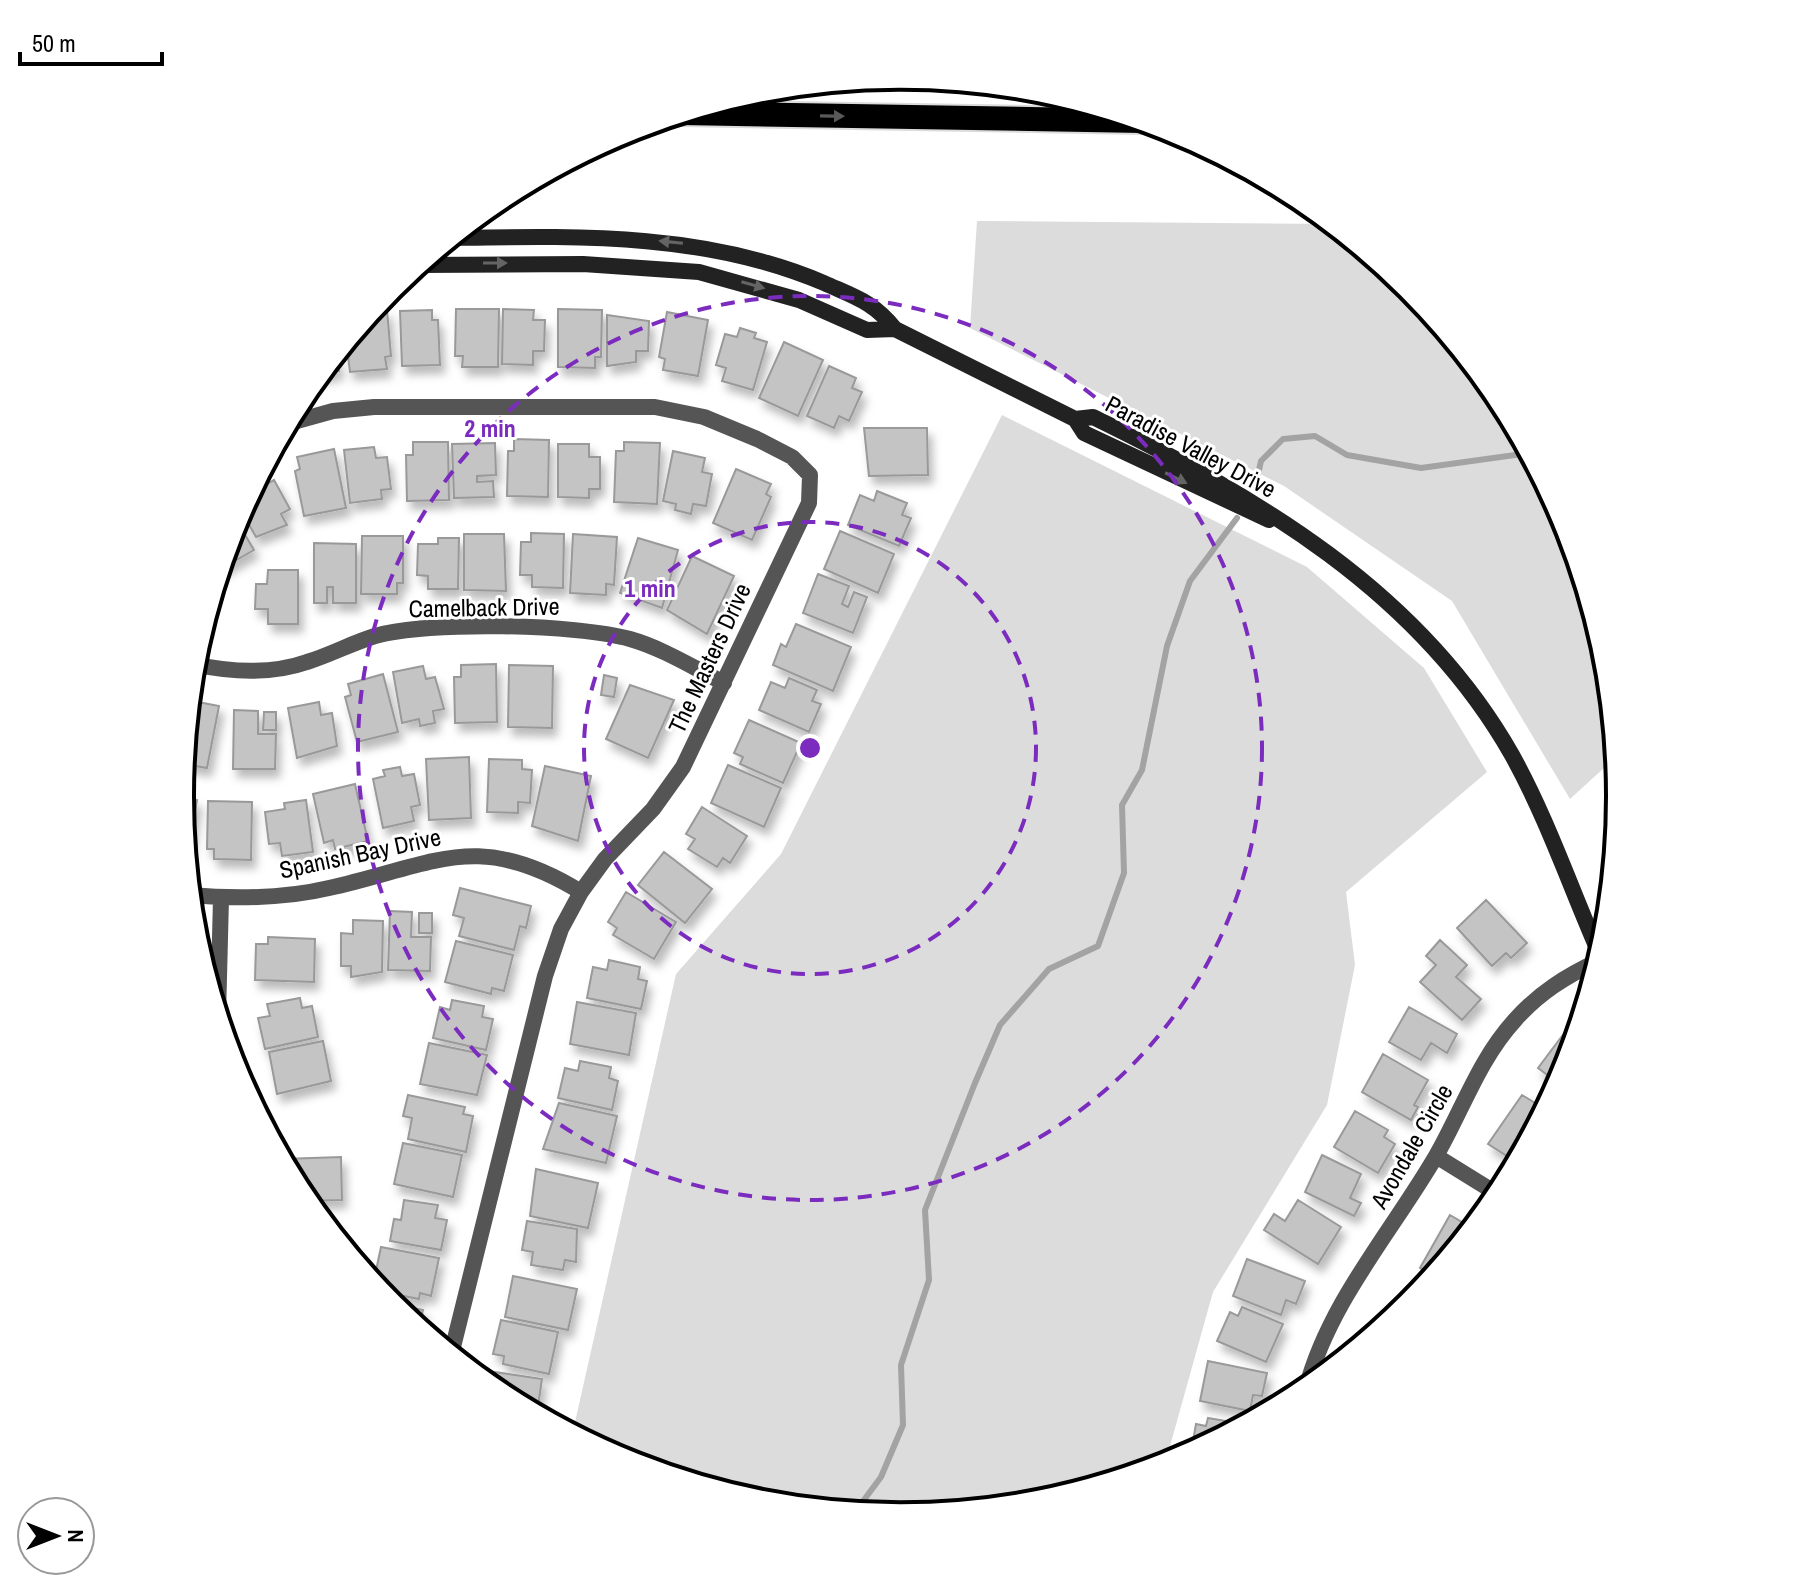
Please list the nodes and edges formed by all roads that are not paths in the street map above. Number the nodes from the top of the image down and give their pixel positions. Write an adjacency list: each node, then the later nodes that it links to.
1 (719, 114): 2 (highway, one-way to 2)
2 (1103, 120)
3 (467, 238): 5 (street, Paradise Valley Drive, one-way to 3)
4 (434, 265): 5 (street, Paradise Valley Drive, one-way to 5)
5 (895, 329): 12 (street, Paradise Valley Drive)
6 (303, 419): 8 (street, The Masters Drive)
7 (206, 667): 8 (street, Camelback Drive)
8 (724, 683): 9 (street, The Masters Drive)
9 (581, 892): 11 (street, Spanish Bay Drive); 17 (street, The Masters Drive)
10 (201, 896): 11 (street, Spanish Bay Drive)
11 (221, 898): 14 (street)
12 (1591, 939)
13 (1584, 967): 15 (street, Avondale Circle)
14 (219, 982)
15 (1436, 1156): 16 (street); 18 (street, Avondale Circle)
16 (1487, 1188)
17 (454, 1343)
18 (1314, 1367)

